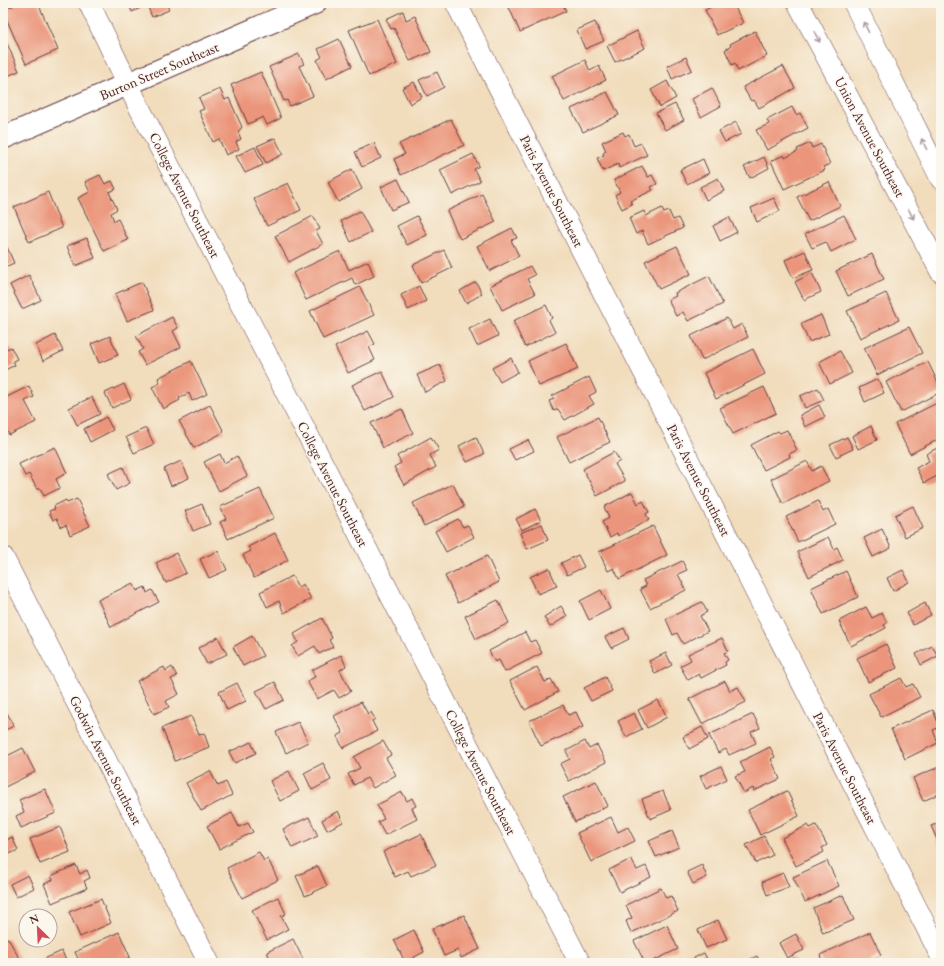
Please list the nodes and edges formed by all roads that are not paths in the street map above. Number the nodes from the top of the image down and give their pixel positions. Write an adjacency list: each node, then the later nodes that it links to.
1 (88, 3): 6 (street, College Avenue Southeast)
2 (315, 3): 6 (main road, Burton Street Southeast)
3 (456, 3): 12 (street, Paris Avenue Southeast)
4 (798, 3): 9 (street, Union Avenue Southeast, one-way to 9)
5 (854, 3): 8 (street, one-way to 5)
6 (128, 84): 7 (main road, Burton Street Southeast); 14 (street, College Avenue Southeast)
7 (3, 138)
8 (941, 179)
9 (936, 249): 10 (street, Union Avenue Southeast)
10 (941, 272)
11 (3, 557): 13 (street, Godwin Avenue Southeast)
12 (941, 956)
13 (210, 963)
14 (580, 963)

